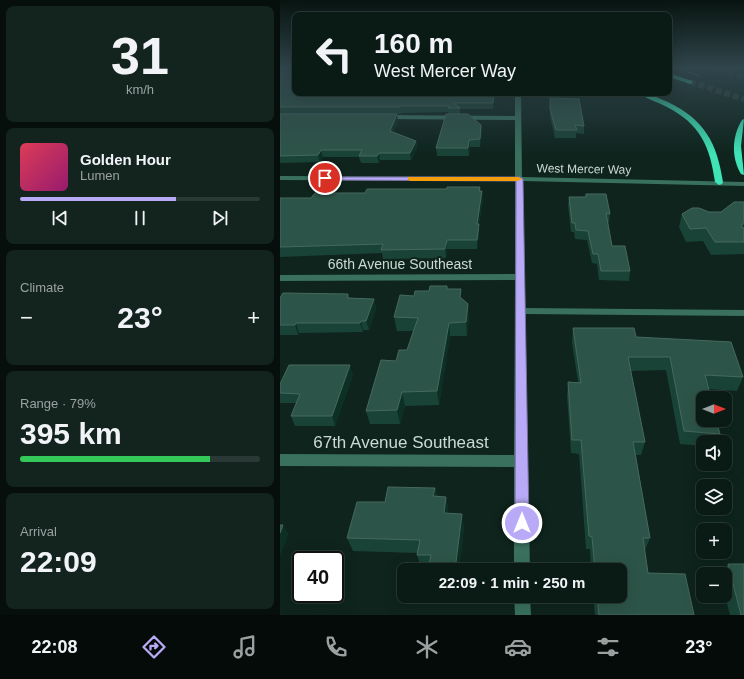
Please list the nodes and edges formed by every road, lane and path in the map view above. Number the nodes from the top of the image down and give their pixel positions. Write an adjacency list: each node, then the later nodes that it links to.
1 (518, 97): 4 (street)
2 (650, 97): 9 (highway)
3 (375, 117): 4 (street)
4 (519, 118): 8 (street)
5 (744, 121): 6 (highway)
6 (744, 172)
7 (280, 178): 8 (street, West Mercer Way)
8 (520, 179): 9 (street, West Mercer Way); 11 (street)
9 (719, 182): 10 (street, West Mercer Way)
10 (744, 184)
11 (520, 277): 12 (street, 66th Avenue Southeast); 13 (street)
12 (280, 278)
13 (521, 312): 14 (street); 16 (street)
14 (744, 312)
15 (280, 460): 16 (street, 67th Avenue Southeast)
16 (521, 460): 17 (street)
17 (522, 563)
18 (522, 603): 19 (street)
19 (523, 615)

